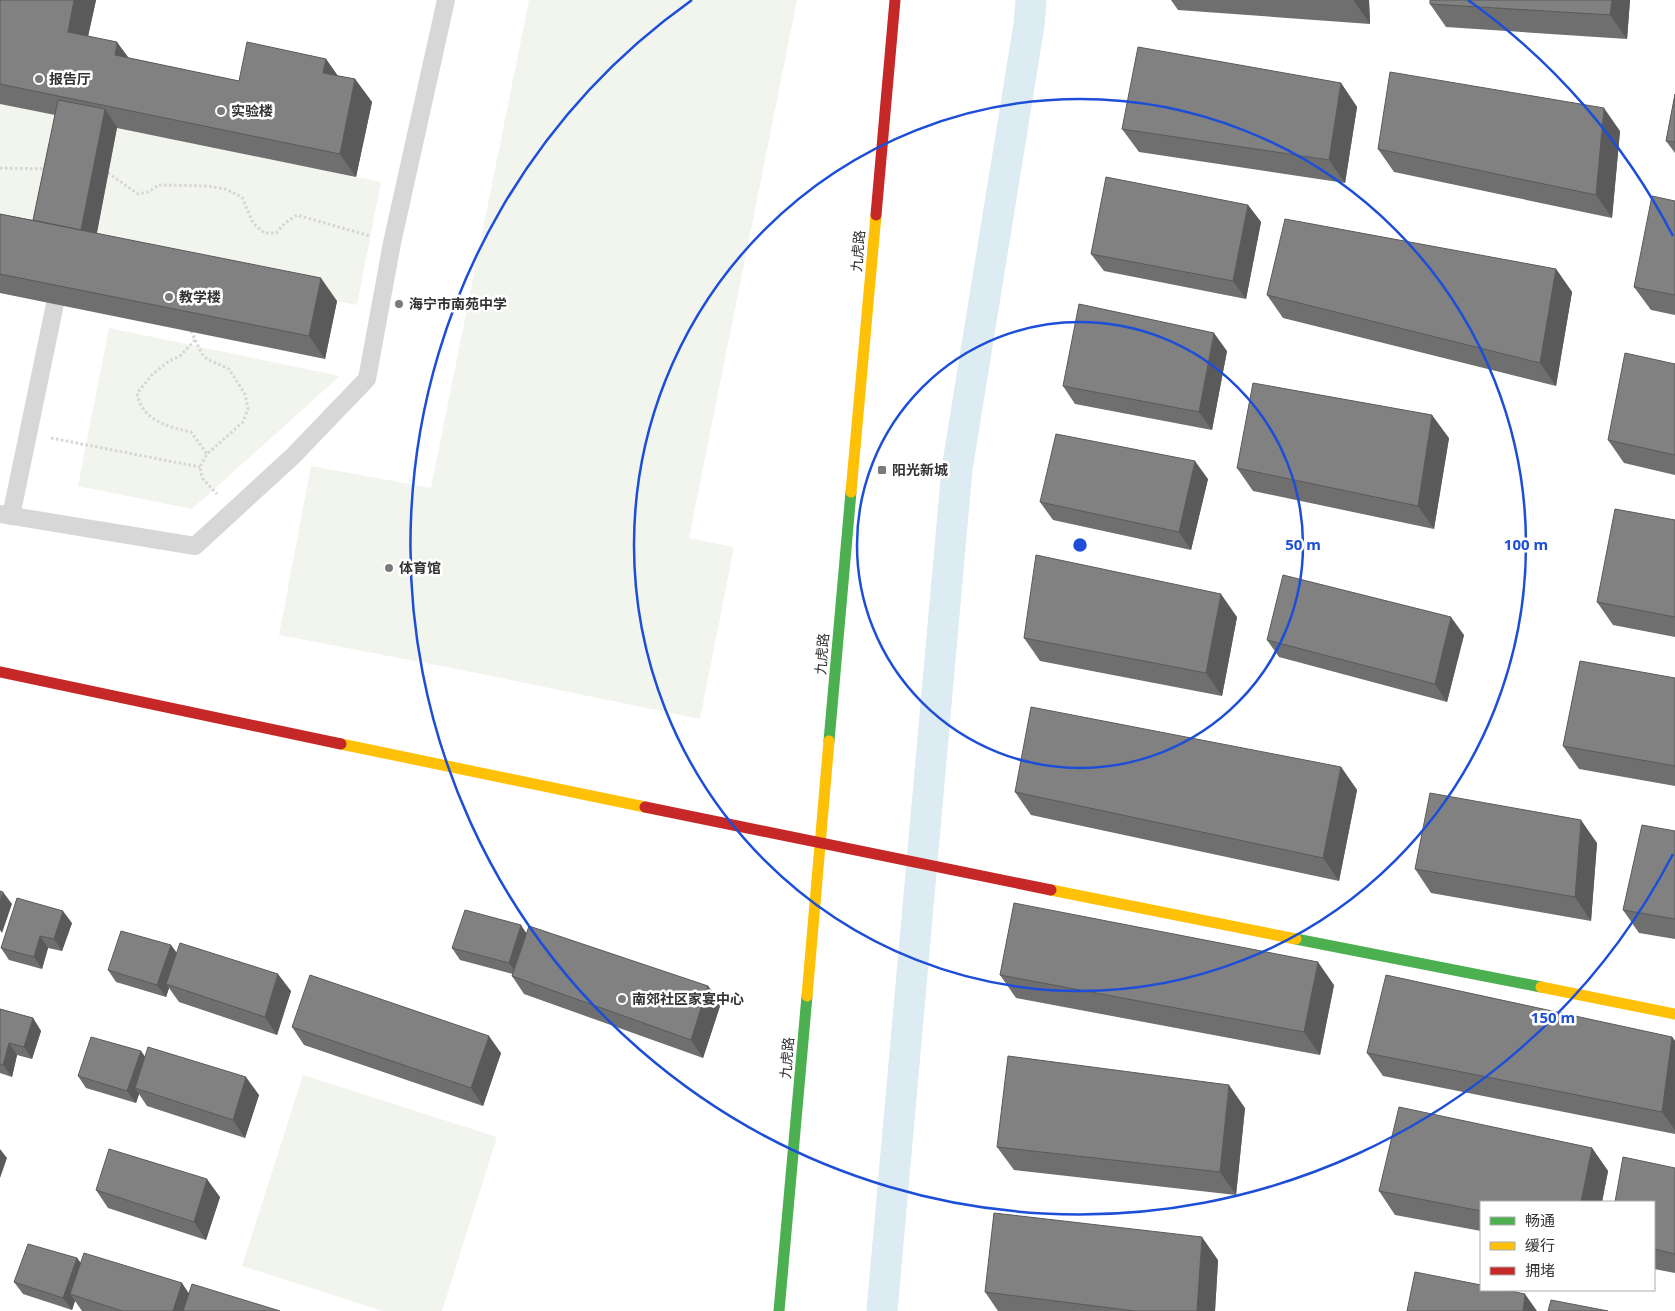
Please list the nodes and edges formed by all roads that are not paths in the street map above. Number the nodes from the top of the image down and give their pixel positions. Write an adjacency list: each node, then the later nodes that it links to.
1 (446, 0): 4 (lane)
2 (895, 0): 6 (street, 九虎路)
3 (55, 304): 4 (lane)
4 (5, 515)
5 (0, 672): 6 (street)
6 (820, 844): 7 (street); 8 (street, 九虎路)
7 (1675, 1014)
8 (779, 1311)

